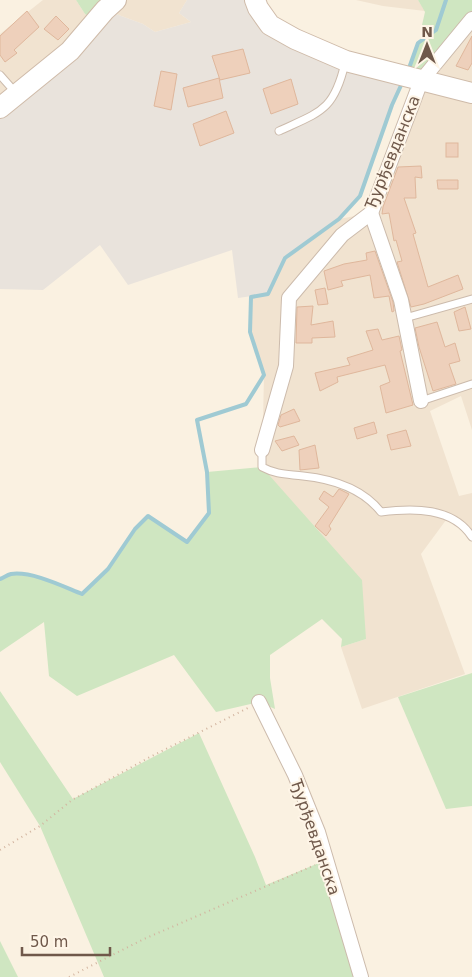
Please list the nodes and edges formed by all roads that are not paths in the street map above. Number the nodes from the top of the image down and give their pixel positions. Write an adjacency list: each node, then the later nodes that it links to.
1 (116, 0): 8 (street)
2 (255, 0): 4 (street)
3 (472, 19): 6 (street, Ђурђевданска)
4 (346, 61): 6 (street); 10 (lane)
5 (0, 75): 8 (lane)
6 (421, 81): 7 (street); 11 (street, Ђурђевданска)
7 (472, 93)
8 (17, 95): 9 (street)
9 (0, 108)
10 (279, 131)
11 (371, 213): 13 (street); 16 (street, Ђурђевданска)
12 (472, 299): 13 (lane)
13 (405, 318): 15 (street)
14 (472, 384): 15 (lane)
15 (421, 401)
16 (262, 450): 17 (lane, Ђурђевданска)
17 (472, 537)
18 (260, 702): 19 (street, Ђурђевданска)
19 (361, 977)

